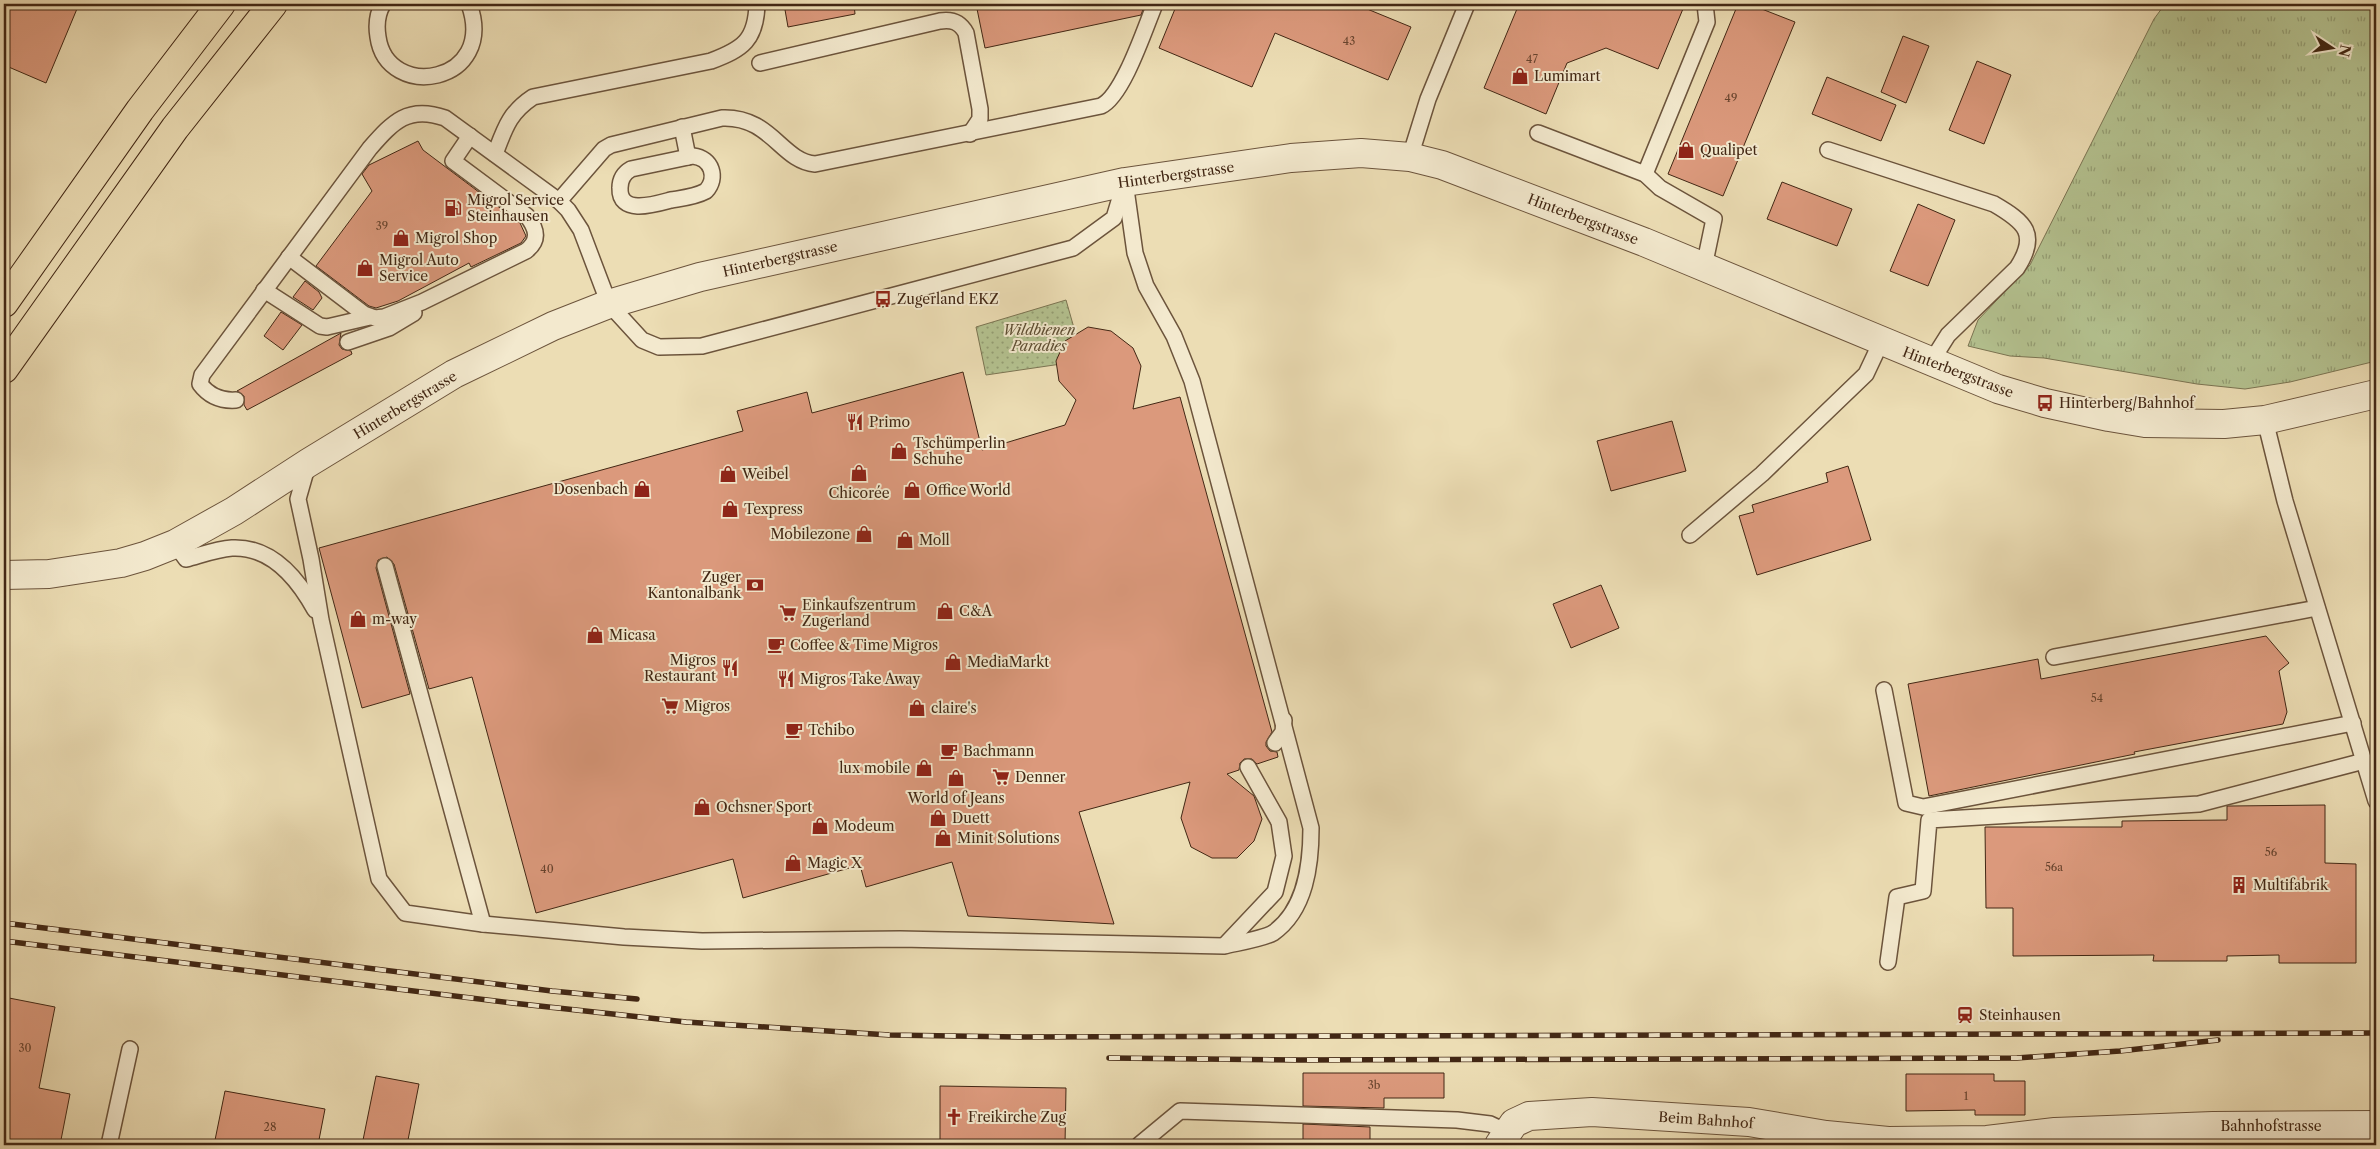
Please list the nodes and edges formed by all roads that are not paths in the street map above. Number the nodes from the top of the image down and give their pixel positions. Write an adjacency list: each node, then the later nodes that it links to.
1 (221, 4): 27 (highway)
2 (273, 4): 11 (highway)
3 (289, 4): 11 (highway)
4 (383, 4): 5 (lane)
5 (469, 4)
6 (757, 4): 17 (lane)
7 (1155, 4): 14 (lane)
8 (1467, 4): 19 (lane)
9 (1705, 4): 20 (lane)
10 (760, 63): 14 (lane)
11 (222, 68): 33 (highway)
12 (682, 127): 14 (lane); 18 (lane); 22 (lane)
13 (1538, 133): 20 (lane)
14 (970, 134)
15 (470, 136): 17 (lane); 23 (lane); 26 (lane)
16 (1828, 150): 32 (lane)
17 (495, 154): 22 (lane)
18 (688, 157): 18 (lane)
19 (1410, 157): 21 (street, Hinterbergstrasse); 24 (street, Hinterbergstrasse)
20 (1645, 174): 24 (lane)
21 (1125, 182): 28 (street, Hinterbergstrasse); 28 (lane); 46 (lane)
22 (559, 201): 28 (lane)
23 (289, 257): 25 (lane); 29 (lane)
24 (1704, 267): 31 (street, Hinterbergstrasse)
25 (264, 290): 29 (lane); 35 (lane)
26 (422, 302): 29 (lane); 30 (lane)
27 (4, 303)
28 (609, 304): 37 (street, Hinterbergstrasse)
29 (370, 317)
30 (348, 342)
31 (1881, 342): 32 (street, Hinterbergstrasse); 38 (lane)
32 (1931, 362): 36 (street, Hinterbergstrasse)
33 (4, 369)
34 (2376, 394): 36 (street, Hinterbergstrasse)
35 (236, 400)
36 (2266, 420): 42 (lane)
37 (308, 463): 39 (street, Hinterbergstrasse); 43 (lane)
38 (1690, 535)
39 (175, 544): 41 (street, Hinterbergstrasse); 43 (lane)
40 (385, 566): 52 (lane)
41 (4, 575)
42 (2317, 608): 44 (lane); 47 (lane)
43 (321, 620): 52 (lane)
44 (2054, 657)
45 (1884, 690): 47 (lane)
46 (1283, 715): 48 (lane); 53 (lane)
47 (2353, 723): 49 (lane)
48 (1275, 743)
49 (2364, 761): 51 (lane); 54 (lane)
50 (1248, 767): 53 (lane)
51 (2376, 801)
52 (483, 924): 53 (lane)
53 (1224, 946)
54 (1888, 962)
55 (130, 1049): 59 (lane)
56 (2376, 1125): 57 (street, Bahnhofstrasse)
57 (2135, 1129): 58 (street, Beim Bahnhof)
58 (1503, 1139): 60 (lane)
59 (109, 1145)
60 (1139, 1145)

